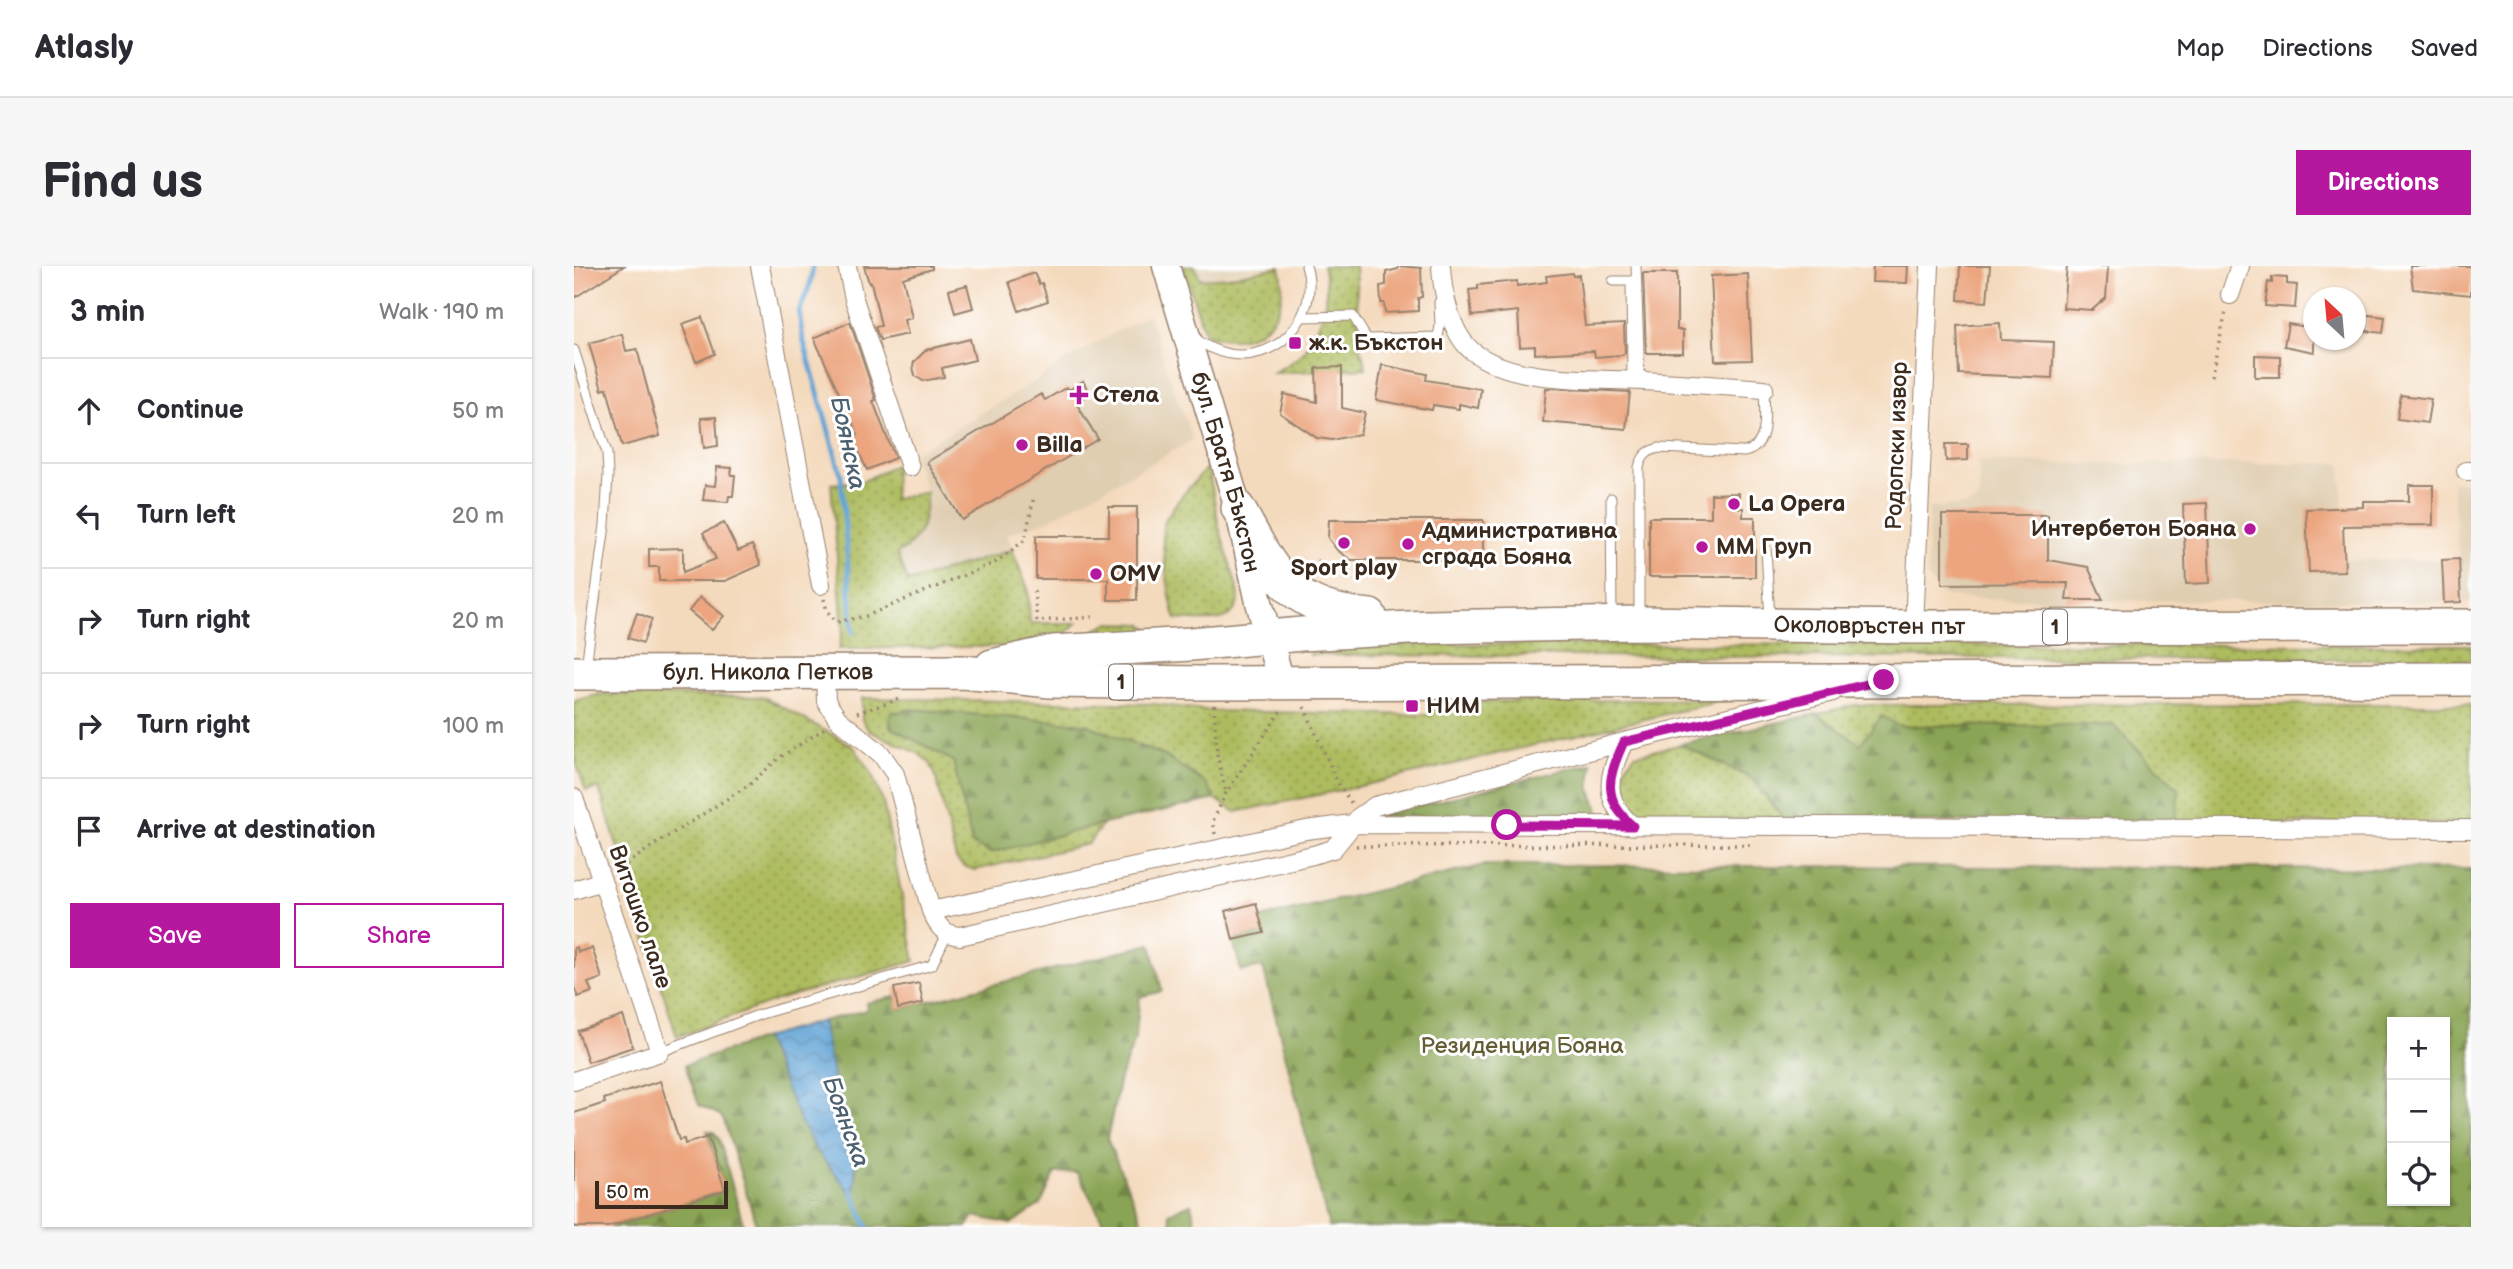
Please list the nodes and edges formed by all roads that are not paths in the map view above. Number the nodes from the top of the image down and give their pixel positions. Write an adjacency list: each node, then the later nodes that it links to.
1 (760, 266): 20 (street)
2 (847, 266): 16 (street)
3 (1166, 266): 12 (street, бул. Братя Бъкстон)
4 (1306, 266): 11 (lane)
5 (1636, 266): 14 (lane)
6 (1930, 266): 25 (street, Родопски извор)
7 (2241, 266): 10 (street)
8 (1442, 274): 11 (lane); 14 (street)
9 (1613, 281): 14 (lane)
10 (2230, 295)
11 (1303, 317): 12 (lane)
12 (1185, 330): 18 (street, бул. Братя Бъкстон)
13 (574, 350): 28 (lane)
14 (1636, 381): 15 (street)
15 (1764, 389): 21 (lane)
16 (910, 467)
17 (1611, 498): 21 (lane)
18 (1238, 508): 24 (highway); 26 (street, бул. Братя Бъкстон)
19 (1766, 549): 22 (lane)
20 (821, 585)
21 (1625, 624): 22 (highway, Околовръстен път / 1); 24 (highway, Околовръстен път / 1)
22 (1770, 625): 25 (highway, Околовръстен път / 1)
23 (2471, 626): 25 (highway, Околовръстен път / 1)
24 (1427, 627): 26 (highway, Околовръстен път / 1)
25 (1914, 627)
26 (1267, 636): 27 (highway, бул. Никола Петков / 1); 32 (street, бул. Братя Бъкстон)
27 (962, 672): 29 (highway, бул. Никола Петков / 1); 32 (highway, бул. Никола Петков / 1)
28 (580, 673): 29 (highway, бул. Никола Петков / 1)
29 (825, 674): 42 (street)
30 (1884, 680): 31 (highway, 1); 32 (highway, 1); 33 (street)
31 (2471, 680)
32 (1289, 699)
33 (1624, 742): 35 (street); 36 (street)
34 (574, 797): 39 (street, Витошко лале)
35 (1355, 820): 36 (street); 38 (street); 41 (street)
36 (1633, 826): 37 (street)
37 (2471, 829)
38 (1084, 878): 41 (street); 42 (street)
39 (602, 881): 40 (street); 44 (street, Витошко лале)
40 (574, 890)
41 (1091, 906): 43 (street)
42 (930, 911): 43 (street)
43 (947, 934): 44 (lane)
44 (660, 1052): 45 (street)
45 (574, 1081)

